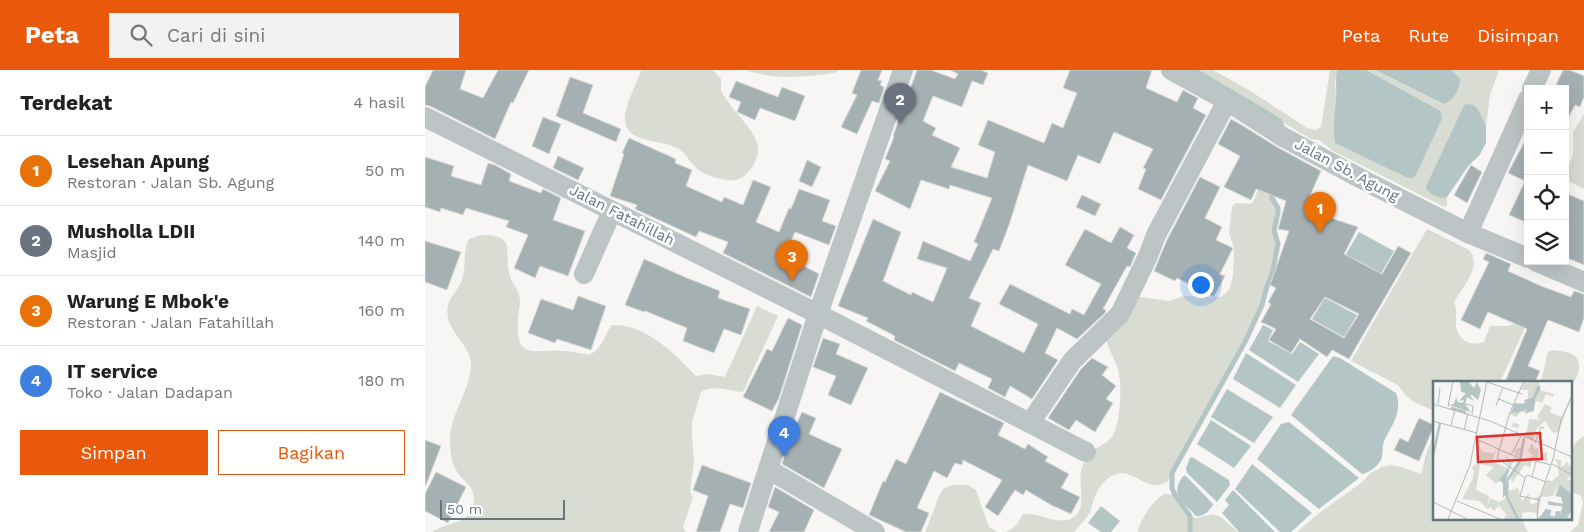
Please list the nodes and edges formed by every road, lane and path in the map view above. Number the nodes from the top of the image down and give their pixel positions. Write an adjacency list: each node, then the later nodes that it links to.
1 (903, 70): 14 (street)
2 (1171, 70): 5 (street, Jalan Sb. Agung)
3 (1541, 70): 4 (street)
4 (1534, 85)
5 (1227, 101): 9 (street, Jalan Sb. Agung); 15 (street)
6 (1524, 108): 9 (street)
7 (425, 117): 8 (street, Jalan Fatahillah)
8 (612, 210): 12 (street); 14 (street, Jalan Fatahillah)
9 (1468, 233): 10 (street, Jalan Sb. Agung)
10 (1524, 256)
11 (1544, 265): 13 (street)
12 (584, 274)
13 (1584, 282)
14 (818, 314): 15 (street, Jalan Fatahillah); 17 (street)
15 (1030, 423): 16 (street, Jalan Fatahillah)
16 (1086, 452)
17 (768, 469): 18 (street); 19 (street)
18 (748, 532)
19 (875, 532)

